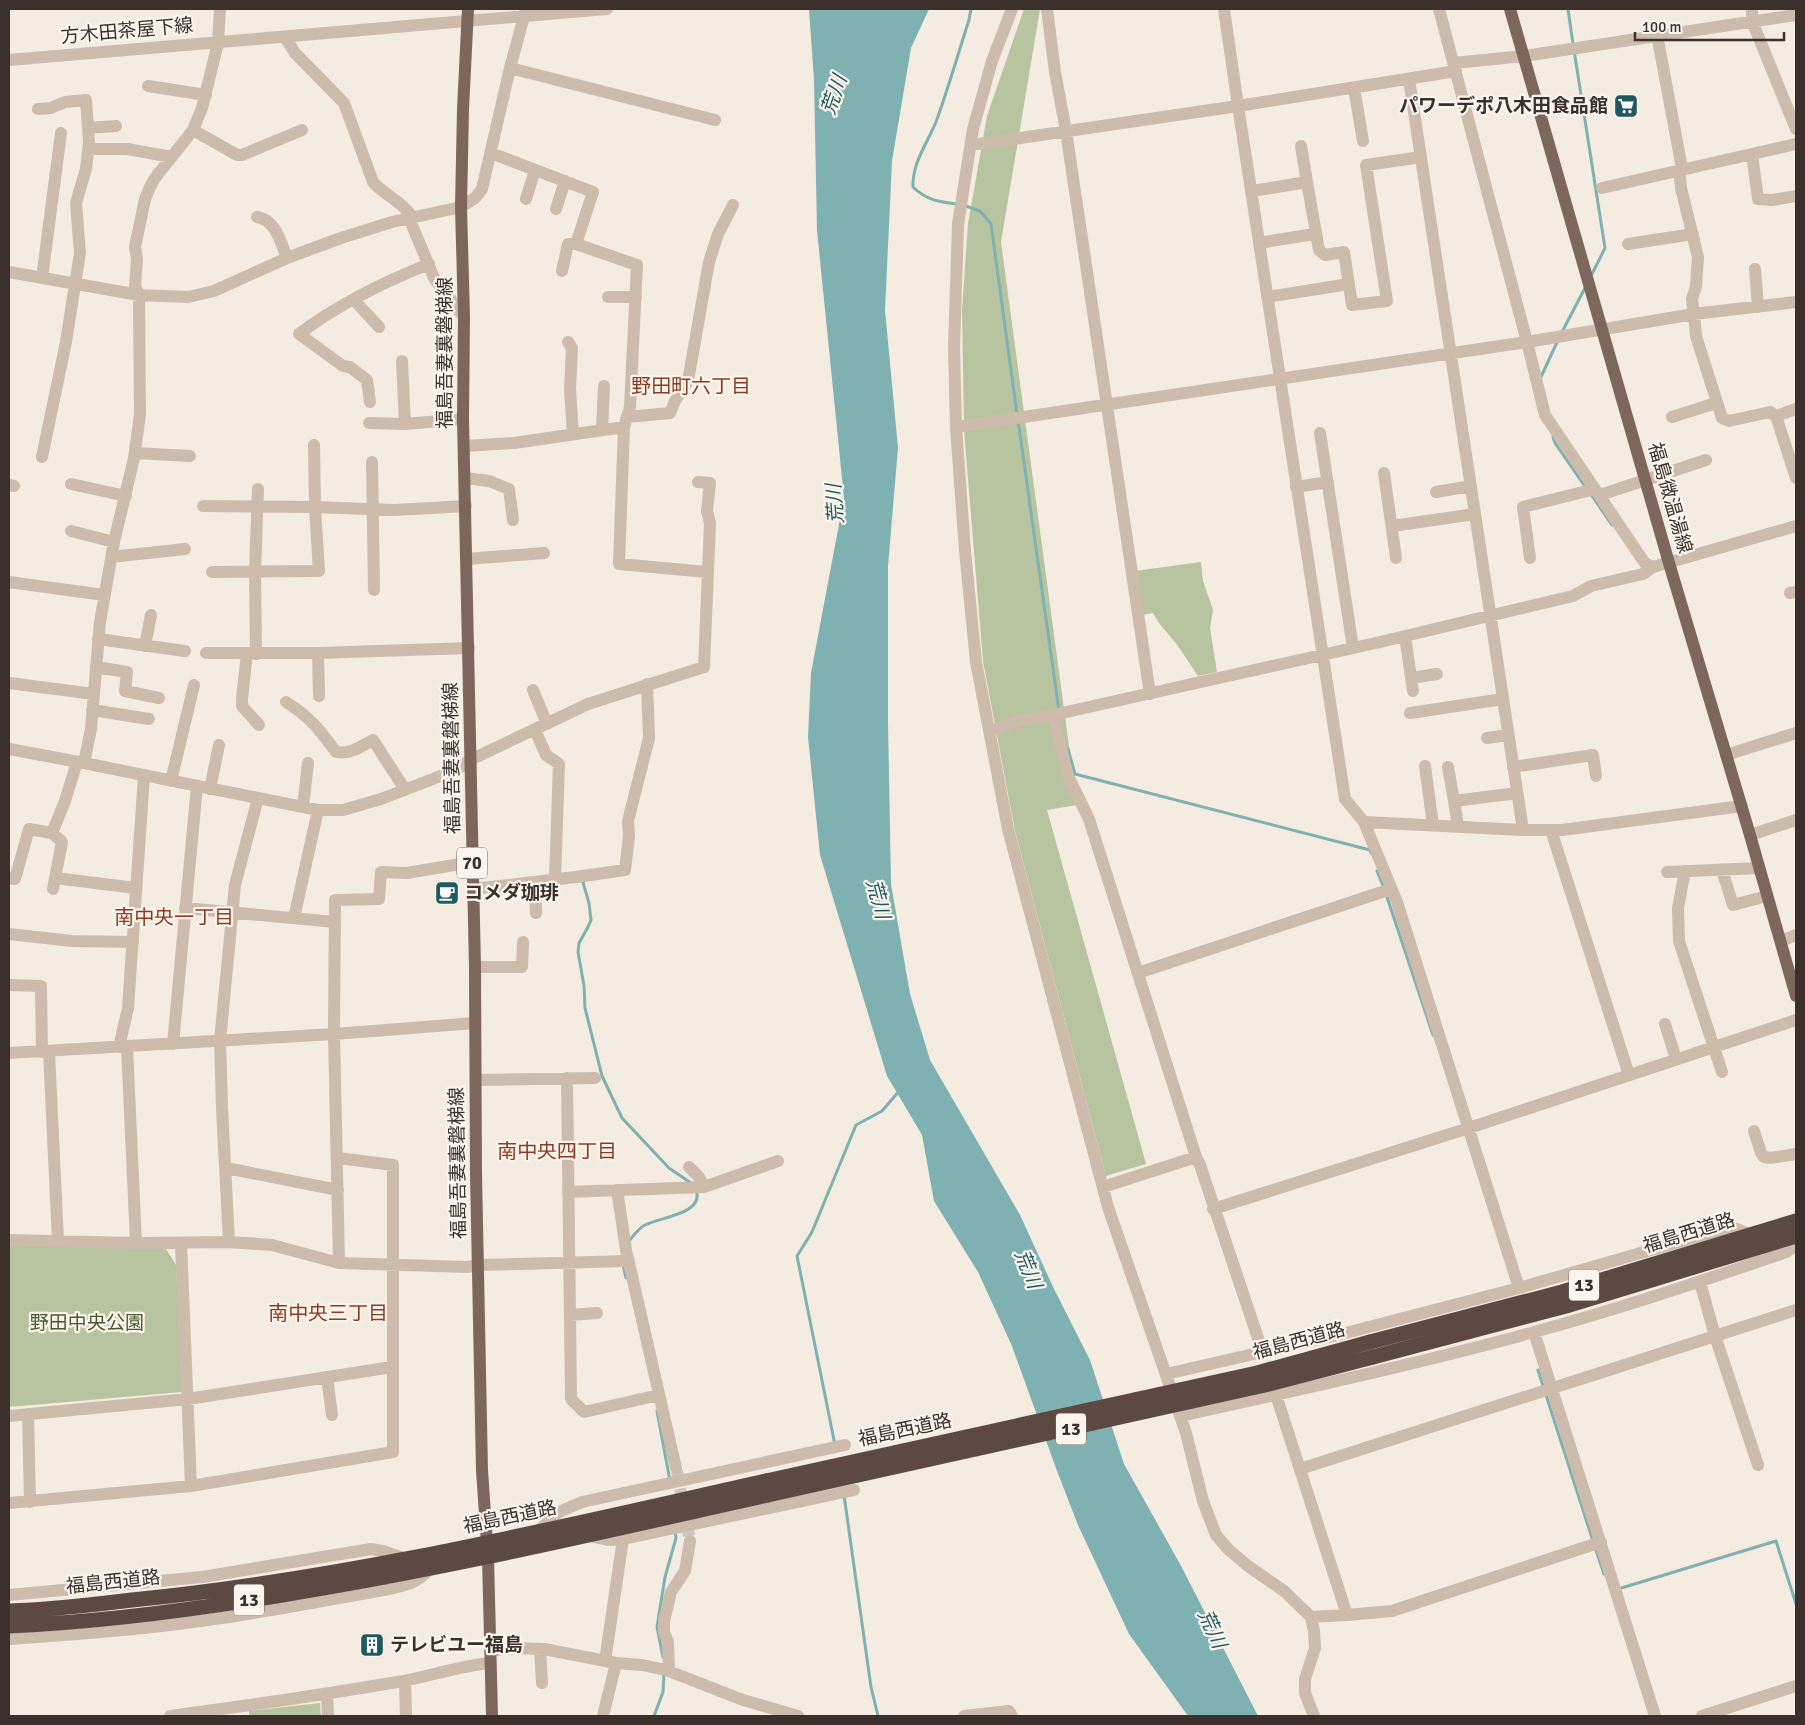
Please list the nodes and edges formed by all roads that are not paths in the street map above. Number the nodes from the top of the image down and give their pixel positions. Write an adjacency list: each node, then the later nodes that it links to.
1 (220, 9): 14 (street)
2 (607, 9): 8 (street, 方木田茶屋下線)
3 (1012, 9): 34 (street)
4 (1047, 9): 31 (street)
5 (1224, 9): 23 (street)
6 (1439, 9): 17 (street)
7 (1510, 9): 15 (main road, 福島微温湯線)
8 (525, 12): 9 (street, 方木田茶屋下線); 18 (street)
9 (468, 15): 13 (street, 方木田茶屋下線); 51 (main road, 福島吾妻裏磐梯線 / 70)
10 (1752, 15): 11 (street); 12 (street); 28 (street)
11 (1796, 15)
12 (1657, 35): 15 (street); 43 (street)
13 (285, 37): 14 (street, 方木田茶屋下線); 54 (street)
14 (218, 43): 16 (street, 方木田茶屋下線); 22 (street)
15 (1524, 56): 17 (street); 78 (main road, 福島微温湯線)
16 (9, 60)
17 (1455, 67): 19 (street); 80 (street)
18 (510, 68): 25 (street); 38 (street)
19 (1409, 79): 21 (street); 41 (street)
20 (148, 86): 22 (street)
21 (1354, 88): 23 (street); 33 (street)
22 (206, 95): 29 (street)
23 (1238, 106): 31 (street); 47 (street)
24 (38, 109): 27 (street)
25 (715, 120)
26 (116, 126): 27 (street)
27 (88, 128): 37 (street)
28 (1796, 129)
29 (194, 130): 30 (street); 40 (street)
30 (302, 130)
31 (1066, 131): 34 (street); 87 (street)
32 (61, 133): 65 (street)
33 (1363, 141)
34 (971, 143): 95 (street)
35 (1796, 144): 39 (street)
36 (1301, 146): 45 (street)
37 (88, 149): 40 (street); 66 (street)
38 (491, 153): 42 (street); 51 (street)
39 (1752, 154): 43 (street); 48 (street)
40 (172, 157): 68 (street)
41 (1421, 157): 67 (street); 81 (street)
42 (535, 170): 44 (street); 49 (street)
43 (1681, 170): 46 (street); 56 (street)
44 (565, 181): 52 (street); 58 (street)
45 (1306, 182): 47 (street); 55 (street)
46 (1602, 188)
47 (1252, 191): 57 (street)
48 (1796, 196)
49 (526, 199)
50 (733, 205): 92 (street)
51 (461, 207): 54 (street); 76 (main road, 福島吾妻裏磐梯線 / 70)
52 (556, 208)
53 (257, 217): 60 (street)
54 (410, 217): 60 (street); 61 (street)
55 (1314, 234): 57 (street); 67 (street)
56 (1693, 234): 59 (street); 75 (street)
57 (1259, 243): 71 (street)
58 (576, 244): 63 (street); 70 (street)
59 (1628, 244)
60 (287, 258): 68 (street)
61 (429, 264): 72 (street); 76 (street)
62 (1755, 269): 74 (street)
63 (562, 270)
64 (9, 272): 65 (street)
65 (42, 278): 66 (street)
66 (76, 284): 68 (street); 103 (street)
67 (1349, 284): 71 (street)
68 (139, 295): 101 (street)
69 (608, 296): 70 (street)
70 (636, 297): 92 (street)
71 (1267, 297): 83 (street)
72 (354, 300): 77 (street); 85 (street)
73 (1796, 302): 74 (street)
74 (1758, 307): 75 (street)
75 (1694, 314): 78 (street); 86 (street)
76 (464, 317): 91 (main road, 福島吾妻裏磐梯線 / 70)
77 (379, 327)
78 (1602, 329): 80 (street); 109 (main road, 福島微温湯線)
79 (568, 342): 98 (street)
80 (1527, 342): 81 (street); 117 (street)
81 (1451, 353): 83 (street); 113 (street)
82 (402, 361): 94 (street)
83 (1280, 378): 87 (street); 114 (street)
84 (604, 386): 96 (street)
85 (370, 402)
86 (1716, 403): 89 (street); 90 (street)
87 (1106, 405): 95 (street); 163 (street)
88 (1796, 409): 89 (street)
89 (1776, 416): 108 (street)
90 (1672, 417)
91 (464, 419): 94 (street); 100 (main road, 福島吾妻裏磐梯線 / 70)
92 (626, 422): 96 (street); 140 (street)
93 (370, 423): 94 (street)
94 (405, 424)
95 (956, 427): 175 (street)
96 (602, 430): 98 (street)
97 (1320, 433): 111 (street)
98 (573, 434): 100 (street)
99 (314, 445): 122 (street)
100 (464, 446): 107 (main road, 福島吾妻裏磐梯線 / 70)
101 (135, 453): 102 (street); 118 (street)
102 (190, 456)
103 (42, 457)
104 (1706, 460): 109 (street)
105 (372, 462): 123 (street)
106 (1384, 473): 126 (street)
107 (465, 478): 120 (main road, 福島吾妻裏磐梯線 / 70); 125 (street)
108 (1796, 478)
109 (1645, 479): 117 (street); 136 (main road, 福島微温湯線)
110 (698, 482): 140 (street)
111 (1328, 482): 114 (street); 150 (street)
112 (71, 484): 118 (street)
113 (1471, 486): 116 (street); 124 (street)
114 (1296, 487): 155 (street)
115 (258, 489): 121 (street)
116 (1436, 492)
117 (1598, 492): 134 (street); 137 (street)
118 (126, 496): 129 (street)
119 (203, 506): 121 (street)
120 (466, 506): 123 (street); 135 (main road, 福島吾妻裏磐梯線 / 70)
121 (258, 507): 122 (street); 139 (street)
122 (315, 507): 123 (street); 139 (street)
123 (374, 509): 142 (street)
124 (1476, 514): 126 (street); 145 (street)
125 (513, 520)
126 (1392, 526): 133 (street)
127 (1796, 526): 136 (street)
128 (71, 531): 129 (street)
129 (114, 542): 132 (street)
130 (185, 549): 132 (street)
131 (544, 553): 135 (street)
132 (111, 557): 143 (street)
133 (1396, 558)
134 (1530, 558)
135 (466, 559): 149 (main road, 福島吾妻裏磐梯線 / 70)
136 (1669, 563): 137 (street); 181 (main road, 福島微温湯線)
137 (1653, 567): 145 (street)
138 (212, 572): 139 (street)
139 (255, 572): 154 (street)
140 (708, 572): 159 (street)
141 (9, 582): 143 (street)
142 (374, 590)
143 (104, 595): 147 (street)
144 (151, 615): 148 (street)
145 (1491, 616): 146 (street); 166 (street)
146 (1405, 636): 150 (street); 157 (street)
147 (98, 639): 148 (street); 156 (street)
148 (145, 646): 151 (street)
149 (469, 648): 153 (street); 182 (main road, 福島吾妻裏磐梯線 / 70)
150 (1352, 648): 155 (street)
151 (185, 651)
152 (206, 653): 154 (street)
153 (318, 653): 154 (street); 164 (street)
154 (251, 654): 173 (street)
155 (1322, 654): 163 (street); 200 (street)
156 (96, 667): 162 (street); 165 (street)
157 (1437, 674)
158 (9, 683): 162 (street)
159 (646, 684): 172 (street); 213 (street)
160 (194, 685): 190 (street)
161 (533, 690): 172 (street)
162 (94, 694): 168 (street)
163 (1150, 694): 170 (street)
164 (319, 696)
165 (159, 698)
166 (1503, 699): 169 (street); 177 (street)
167 (286, 702): 192 (street)
168 (92, 710): 171 (street); 183 (street)
169 (1410, 713)
170 (1053, 715): 175 (street); 230 (street)
171 (149, 719)
172 (547, 724): 174 (street)
173 (259, 725)
174 (535, 730): 182 (street); 213 (street)
175 (991, 731): 258 (street)
176 (1796, 733): 181 (street)
177 (1508, 735): 178 (street); 187 (street)
178 (1486, 738)
179 (220, 746): 191 (street)
180 (9, 750): 183 (street)
181 (1726, 755): 196 (main road, 福島微温湯線)
182 (470, 760): 192 (street); 207 (main road, 福島吾妻裏磐梯線 / 70)
183 (81, 762): 188 (street); 205 (street)
184 (308, 763): 197 (street)
185 (1425, 766): 201 (street)
186 (1448, 767): 195 (street)
187 (1513, 767): 189 (street); 193 (street)
188 (144, 776): 190 (street); 215 (street)
189 (1596, 776)
190 (171, 781): 191 (street)
191 (203, 788): 194 (street); 219 (street)
192 (404, 788): 198 (street)
193 (1517, 793): 195 (street); 203 (street)
194 (258, 798): 197 (street); 220 (street)
195 (1454, 801): 202 (street)
196 (1742, 806): 204 (street); 206 (main road, 福島微温湯線)
197 (303, 807): 198 (street)
198 (318, 810): 222 (street)
199 (1796, 820): 206 (street)
200 (1364, 822): 201 (street); 217 (street)
201 (1433, 825): 202 (street)
202 (1458, 826): 203 (street)
203 (1522, 830): 204 (street)
204 (1551, 830): 245 (street)
205 (52, 833): 212 (street); 215 (street)
206 (1750, 835): 208 (main road, 福島微温湯線)
207 (472, 862): 216 (main road, 福島吾妻裏磐梯線 / 70); 223 (street)
208 (1759, 868): 209 (street); 218 (main road, 福島微温湯線)
209 (1722, 870): 211 (street); 218 (street)
210 (1667, 872): 211 (street)
211 (1684, 872): 239 (street)
212 (9, 878)
213 (554, 880): 214 (street)
214 (535, 882): 216 (street); 221 (street)
215 (136, 888): 227 (street)
216 (474, 889): 229 (main road, 福島吾妻裏磐梯線 / 70)
217 (1391, 889): 230 (street); 249 (street)
218 (1768, 896): 226 (main road, 福島微温湯線)
219 (185, 908): 220 (street); 238 (street)
220 (232, 912): 222 (street); 237 (street)
221 (536, 913)
222 (294, 918): 223 (street)
223 (335, 922): 236 (street)
224 (9, 934): 227 (street)
225 (1796, 936): 226 (street)
226 (1780, 941): 232 (main road, 福島微温湯線)
227 (133, 942): 240 (street)
228 (523, 942): 229 (street)
229 (475, 968): 234 (main road, 福島吾妻裏磐梯線 / 70)
230 (1138, 973): 252 (street)
231 (9, 985): 241 (street)
232 (1796, 996)
233 (1796, 1020): 239 (street)
234 (475, 1023): 236 (street); 248 (main road, 福島吾妻裏磐梯線 / 70)
235 (1665, 1024): 243 (street)
236 (334, 1034): 237 (street); 253 (street)
237 (220, 1041): 238 (street); 256 (street)
238 (173, 1044): 240 (street)
239 (1714, 1046): 243 (street); 244 (street)
240 (123, 1047): 241 (street); 269 (street)
241 (45, 1052): 242 (street); 267 (street)
242 (9, 1054)
243 (1676, 1059): 245 (street)
244 (1722, 1072)
245 (1629, 1075): 249 (street)
246 (567, 1078): 247 (street); 248 (street); 261 (street)
247 (595, 1078)
248 (476, 1080): 275 (main road, 福島吾妻裏磐梯線 / 70)
249 (1469, 1128): 262 (street); 278 (street)
250 (1754, 1131): 251 (street)
251 (1796, 1154)
252 (1196, 1157): 258 (street); 262 (street)
253 (338, 1158): 259 (street); 276 (street)
254 (778, 1161): 257 (street)
255 (689, 1167): 257 (street)
256 (226, 1168): 259 (street); 268 (street)
257 (704, 1187): 260 (street)
258 (1103, 1187): 287 (street)
259 (338, 1190): 274 (street)
260 (617, 1190): 261 (street); 272 (street)
261 (568, 1192): 273 (street)
262 (1214, 1209): 285 (street)
263 (1796, 1221): 264 (highway, 福島西道路 / 13)
264 (1752, 1235): 278 (street); 284 (highway, 福島西道路 / 13)
265 (1796, 1236): 284 (highway, 福島西道路 / 13)
266 (9, 1240): 267 (street)
267 (58, 1241): 269 (street)
268 (229, 1242): 270 (street); 274 (street)
269 (136, 1243): 270 (street)
270 (181, 1243): 292 (street)
271 (1796, 1245): 277 (street)
272 (624, 1255): 273 (street); 291 (street)
273 (569, 1262): 275 (street); 281 (street)
274 (340, 1263): 276 (street)
275 (478, 1264): 276 (street); 311 (main road, 福島吾妻裏磐梯線 / 70)
276 (393, 1265): 286 (street)
277 (1700, 1282): 282 (street); 283 (street)
278 (1519, 1288): 285 (street)
279 (1796, 1310): 283 (street)
280 (597, 1313): 281 (street)
281 (570, 1315): 291 (street)
282 (1534, 1332): 289 (street); 290 (street)
283 (1715, 1336): 289 (street); 298 (street)
284 (1372, 1350): 302 (highway, 福島西道路 / 13, bridge)
285 (1263, 1353): 287 (street)
286 (392, 1367): 288 (street); 301 (street)
287 (1166, 1374): 296 (street)
288 (327, 1377): 292 (street); 294 (street)
289 (1552, 1388): 300 (street); 310 (street)
290 (1276, 1395): 296 (street); 300 (street)
291 (654, 1396): 299 (street)
292 (188, 1399): 293 (street); 301 (street)
293 (28, 1414): 295 (street); 304 (street)
294 (332, 1415)
295 (9, 1416)
296 (1180, 1416): 317 (street)
297 (845, 1445): 306 (street)
298 (1758, 1465)
299 (676, 1468)
300 (1300, 1469): 316 (street)
301 (190, 1486): 304 (street)
302 (767, 1488): 306 (highway, 福島西道路 / 13); 307 (highway, 福島西道路 / 13)
303 (854, 1490): 308 (street)
304 (30, 1502): 305 (street)
305 (9, 1503)
306 (537, 1532): 311 (highway, 福島西道路 / 13)
307 (586, 1536): 308 (street); 311 (highway, 福島西道路 / 13)
308 (623, 1539): 322 (street)
309 (690, 1541): 323 (street)
310 (1601, 1542): 316 (street); 339 (street)
311 (487, 1550): 312 (highway, 福島西道路 / 13); 313 (highway, 福島西道路 / 13); 321 (main road, 福島吾妻裏磐梯線 / 70)
312 (405, 1559): 314 (street); 315 (highway, 福島西道路 / 13)
313 (430, 1569): 318 (highway, 福島西道路 / 13); 319 (street)
314 (9, 1595)
315 (9, 1611)
316 (1347, 1615): 317 (street)
317 (1311, 1617): 338 (street)
318 (9, 1626)
319 (9, 1639)
320 (540, 1649): 321 (street); 322 (street); 325 (street)
321 (490, 1657): 324 (street); 333 (main road, 福島吾妻裏磐梯線 / 70)
322 (611, 1662): 323 (street); 334 (street)
323 (665, 1670): 335 (street)
324 (405, 1681): 327 (street); 332 (street)
325 (542, 1683)
326 (1796, 1686): 340 (street)
327 (327, 1694): 328 (street); 331 (street)
328 (245, 1711): 329 (street)
329 (199, 1714): 330 (street)
330 (170, 1716)
331 (328, 1716)
332 (406, 1716)
333 (492, 1716)
334 (602, 1716)
335 (798, 1716)
336 (964, 1716): 337 (street)
337 (1012, 1716)
338 (1314, 1716)
339 (1655, 1716)
340 (1702, 1716)

